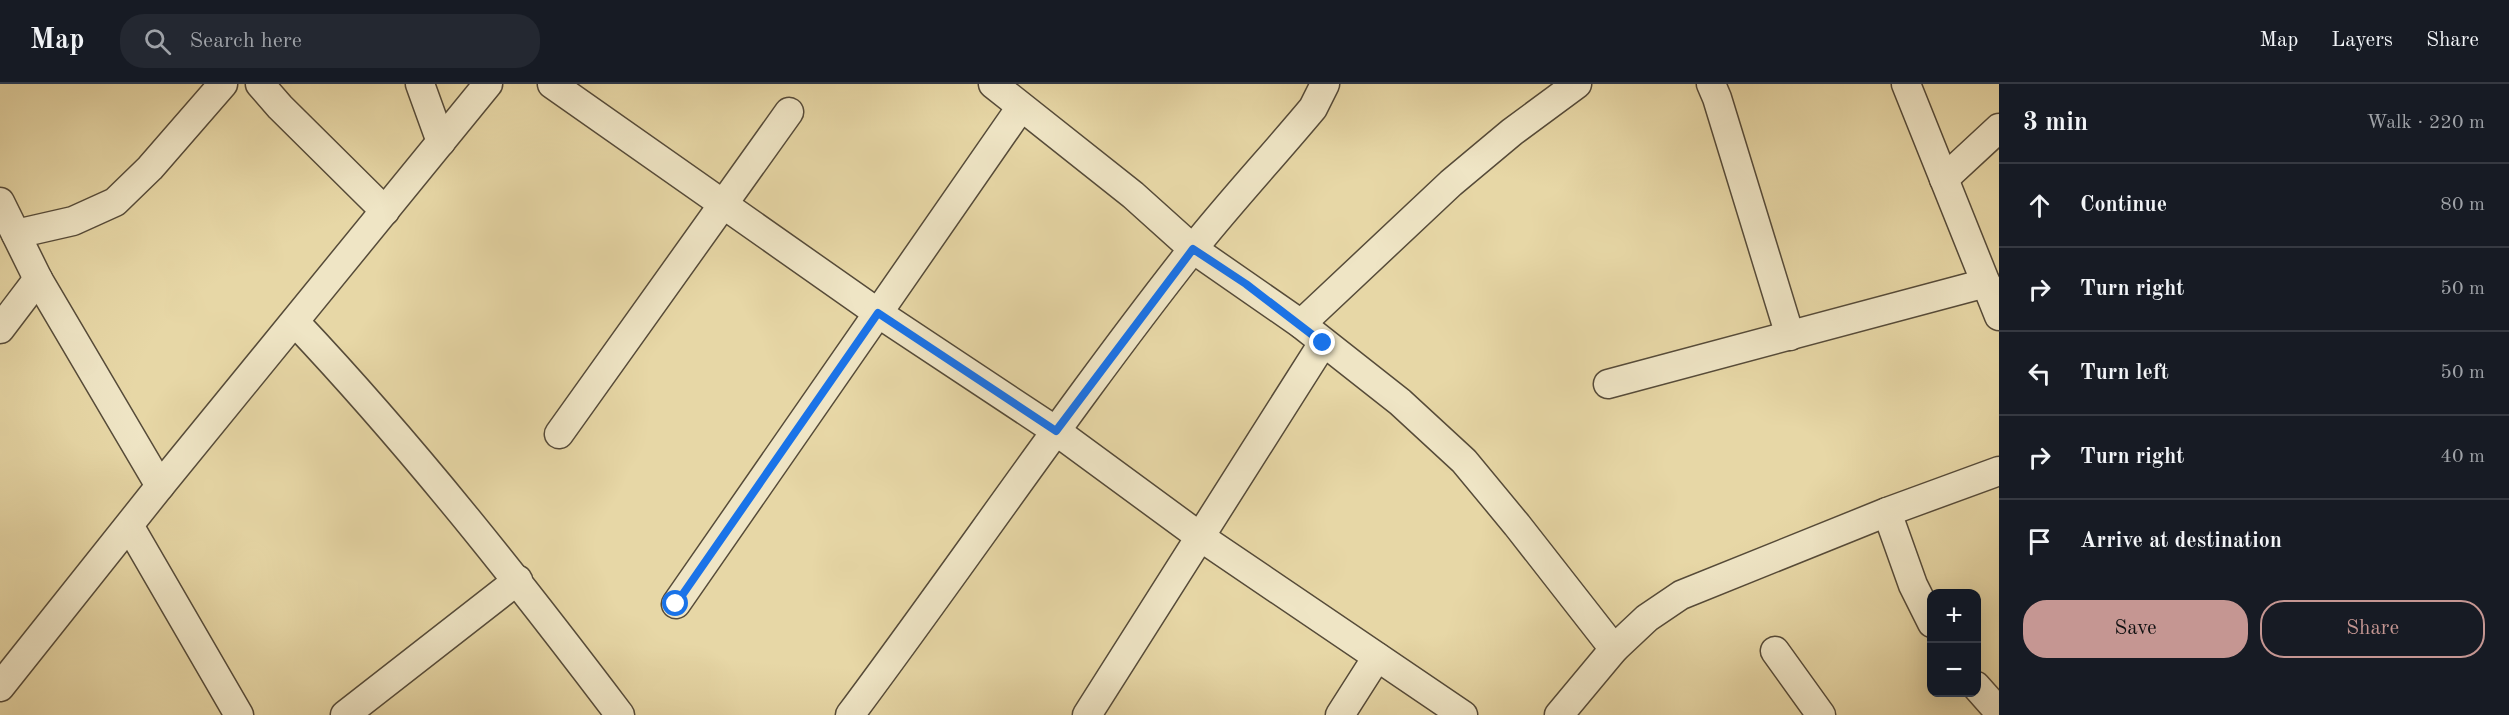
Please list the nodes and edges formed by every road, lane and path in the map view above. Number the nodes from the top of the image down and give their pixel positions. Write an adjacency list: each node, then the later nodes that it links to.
1 (223, 84): 19 (street)
2 (260, 84): 18 (street)
3 (420, 84): 14 (street)
4 (488, 84): 14 (street)
5 (552, 84): 17 (street)
6 (993, 84): 11 (street)
7 (1325, 84): 20 (street)
8 (1577, 84): 26 (street)
9 (1711, 84): 28 (street)
10 (1906, 84): 15 (street)
11 (1021, 106): 20 (street); 23 (street)
12 (789, 112): 17 (street)
13 (1999, 128): 15 (street)
14 (441, 142): 18 (street)
15 (1944, 179): 22 (street)
16 (0, 202): 19 (street)
17 (723, 204): 23 (street); 32 (street)
18 (384, 211): 25 (street)
19 (16, 234): 21 (street)
20 (1193, 249): 26 (street); 31 (street)
21 (38, 279): 27 (street); 34 (street)
22 (1986, 283): 24 (street); 28 (street)
23 (878, 313): 31 (street); 39 (street)
24 (1999, 316)
25 (295, 322): 34 (street); 38 (street)
26 (1301, 324): 29 (street)
27 (0, 329)
28 (1790, 336): 30 (street)
29 (1323, 343): 37 (street); 41 (street)
30 (1608, 384)
31 (1056, 431): 37 (street); 50 (street)
32 (560, 434)
33 (1999, 471): 35 (street)
34 (160, 486): 36 (street)
35 (1887, 512): 40 (street); 41 (street)
36 (130, 527): 44 (street); 47 (street)
37 (1199, 536): 43 (street); 51 (street)
38 (518, 580): 48 (street); 49 (street)
39 (676, 604)
40 (1927, 613)
41 (1614, 649): 54 (street)
42 (1775, 651): 55 (street)
43 (1377, 657): 52 (street); 53 (street)
44 (0, 687)
45 (1981, 691): 46 (street)
46 (1999, 712)
47 (239, 715)
48 (345, 715)
49 (620, 715)
50 (850, 715)
51 (1087, 715)
52 (1340, 715)
53 (1463, 715)
54 (1558, 715)
55 (1821, 715)

